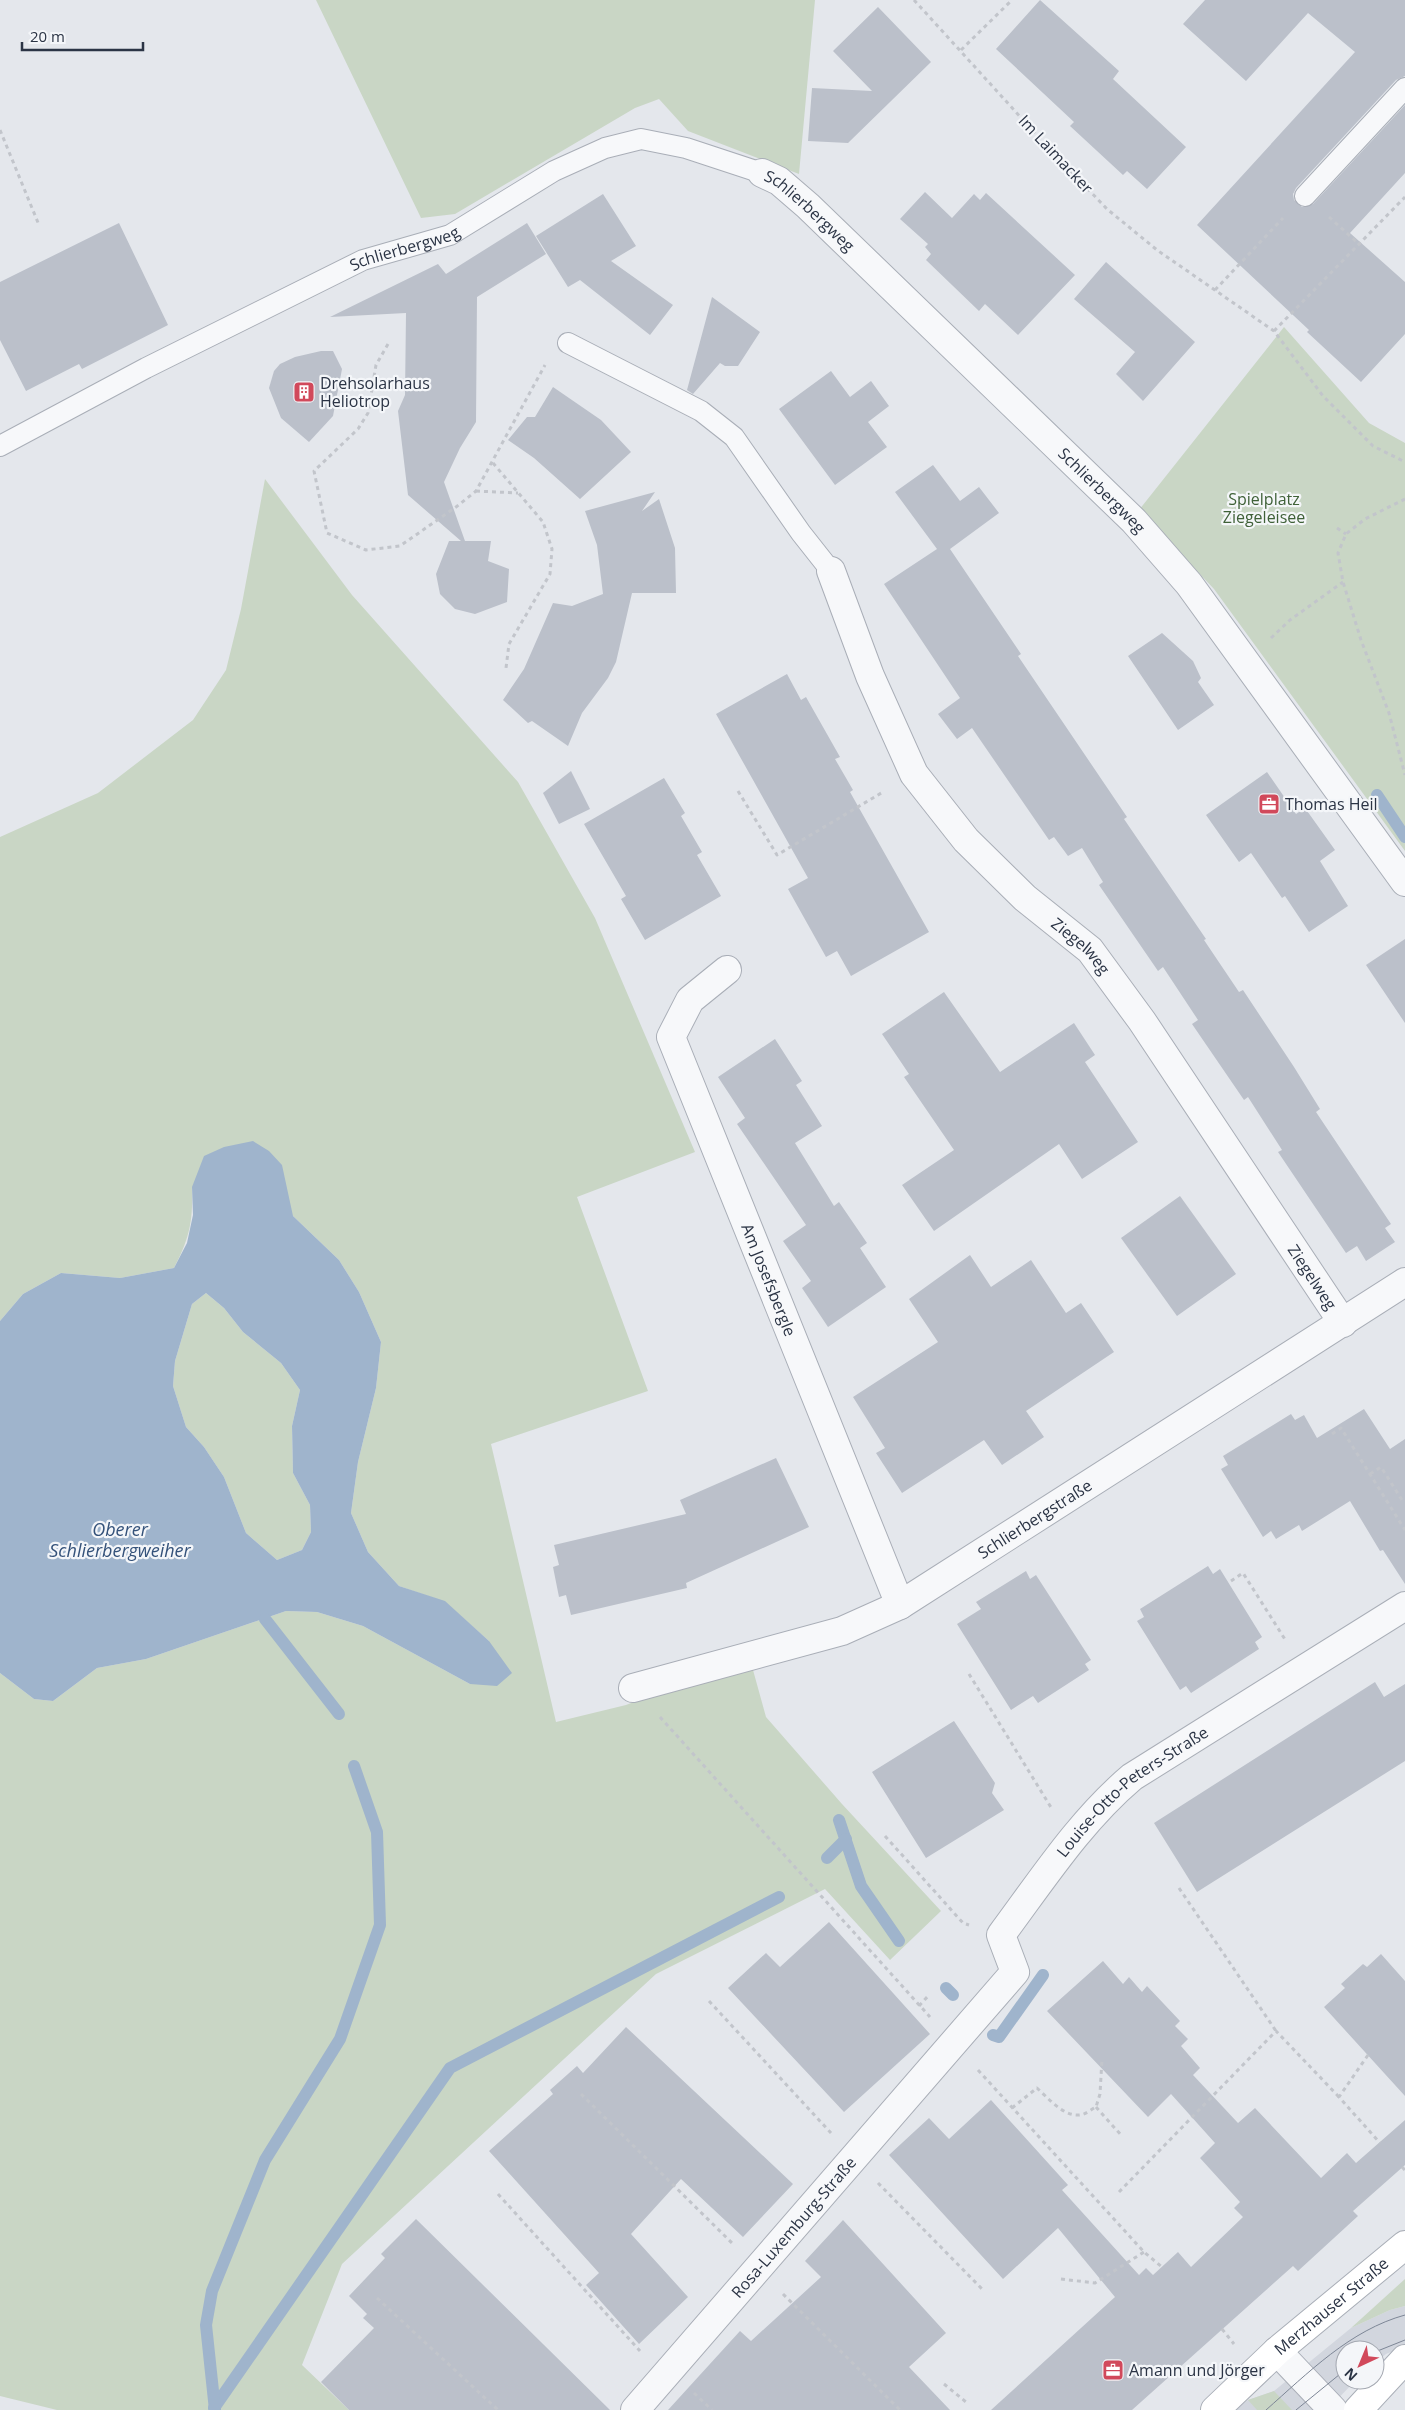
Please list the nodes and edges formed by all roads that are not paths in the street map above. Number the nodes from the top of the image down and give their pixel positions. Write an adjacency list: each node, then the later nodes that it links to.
1 (1405, 88): 3 (lane)
2 (762, 173): 5 (lane, Schlierbergweg); 7 (street, Schlierbergweg)
3 (1305, 196)
4 (568, 343): 6 (lane)
5 (0, 446)
6 (831, 571): 10 (street, Ziegelweg)
7 (1405, 882)
8 (727, 970): 11 (street, Am Josefsbergle)
9 (1405, 1282): 10 (street, Schlierbergstraße)
10 (1343, 1323): 11 (street, Schlierbergstraße)
11 (900, 1605): 13 (street, Schlierbergstraße)
12 (1405, 1606): 14 (street, Louise-Otto-Peters-Straße)
13 (633, 1688)
14 (953, 2043): 18 (street, Rosa-Luxemburg-Straße)
15 (1405, 2245): 16 (main road, Merzhauser Straße)
16 (1278, 2351): 19 (main road, Merzhauser Straße); 20 (street)
17 (1405, 2359): 21 (main road)
18 (635, 2410)
19 (1215, 2410)
20 (1333, 2410)
21 (1358, 2410)

